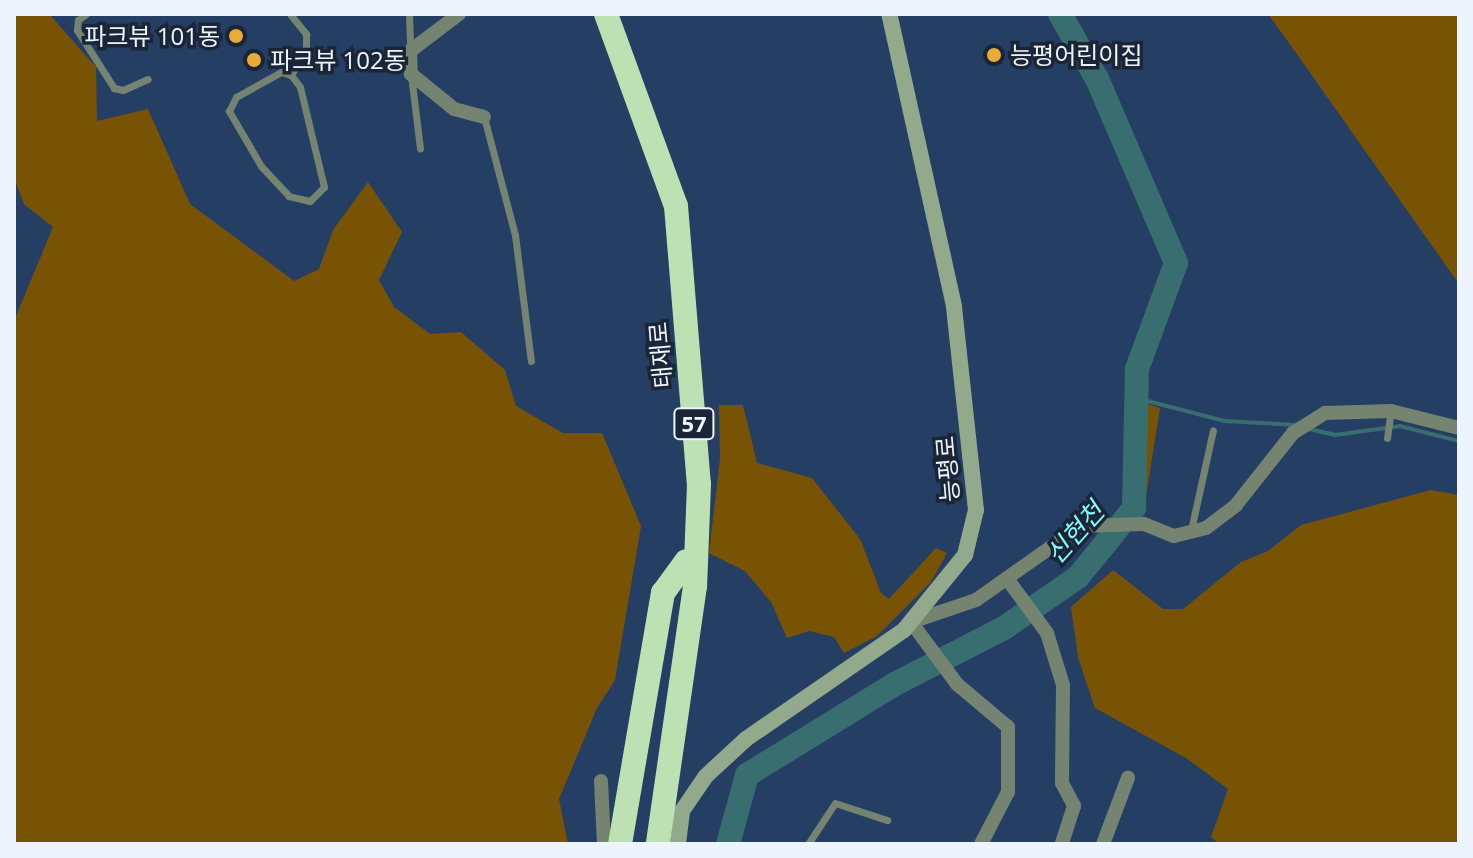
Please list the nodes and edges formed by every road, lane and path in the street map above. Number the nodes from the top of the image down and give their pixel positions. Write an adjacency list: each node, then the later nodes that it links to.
1 (86, 14): 11 (lane)
2 (290, 14): 10 (lane)
3 (409, 14): 8 (lane)
4 (459, 14): 8 (street)
5 (596, 14): 20 (highway, 태재로 / 57)
6 (606, 14): 20 (highway, 태재로 / 57)
7 (889, 14): 22 (main road, 능평로)
8 (410, 51): 9 (street)
9 (411, 74): 12 (street); 13 (lane)
10 (291, 75): 10 (lane)
11 (148, 79)
12 (484, 117): 14 (lane)
13 (420, 148)
14 (531, 361)
15 (1391, 411): 16 (street); 18 (lane); 19 (street)
16 (1459, 428)
17 (1213, 430): 19 (lane)
18 (1387, 438)
19 (1190, 532): 21 (street)
20 (691, 561): 28 (highway); 29 (highway, 태재로 / 57); 30 (highway, 태재로 / 57)
21 (1008, 580): 22 (street); 33 (street)
22 (911, 622): 31 (main road, 능평로); 32 (street)
23 (1128, 778): 34 (street)
24 (601, 781): 27 (street)
25 (887, 820): 26 (lane)
26 (809, 843)
27 (604, 844)
28 (620, 844)
29 (645, 844)
30 (658, 844)
31 (678, 844)
32 (981, 844)
33 (1062, 844)
34 (1103, 844)

